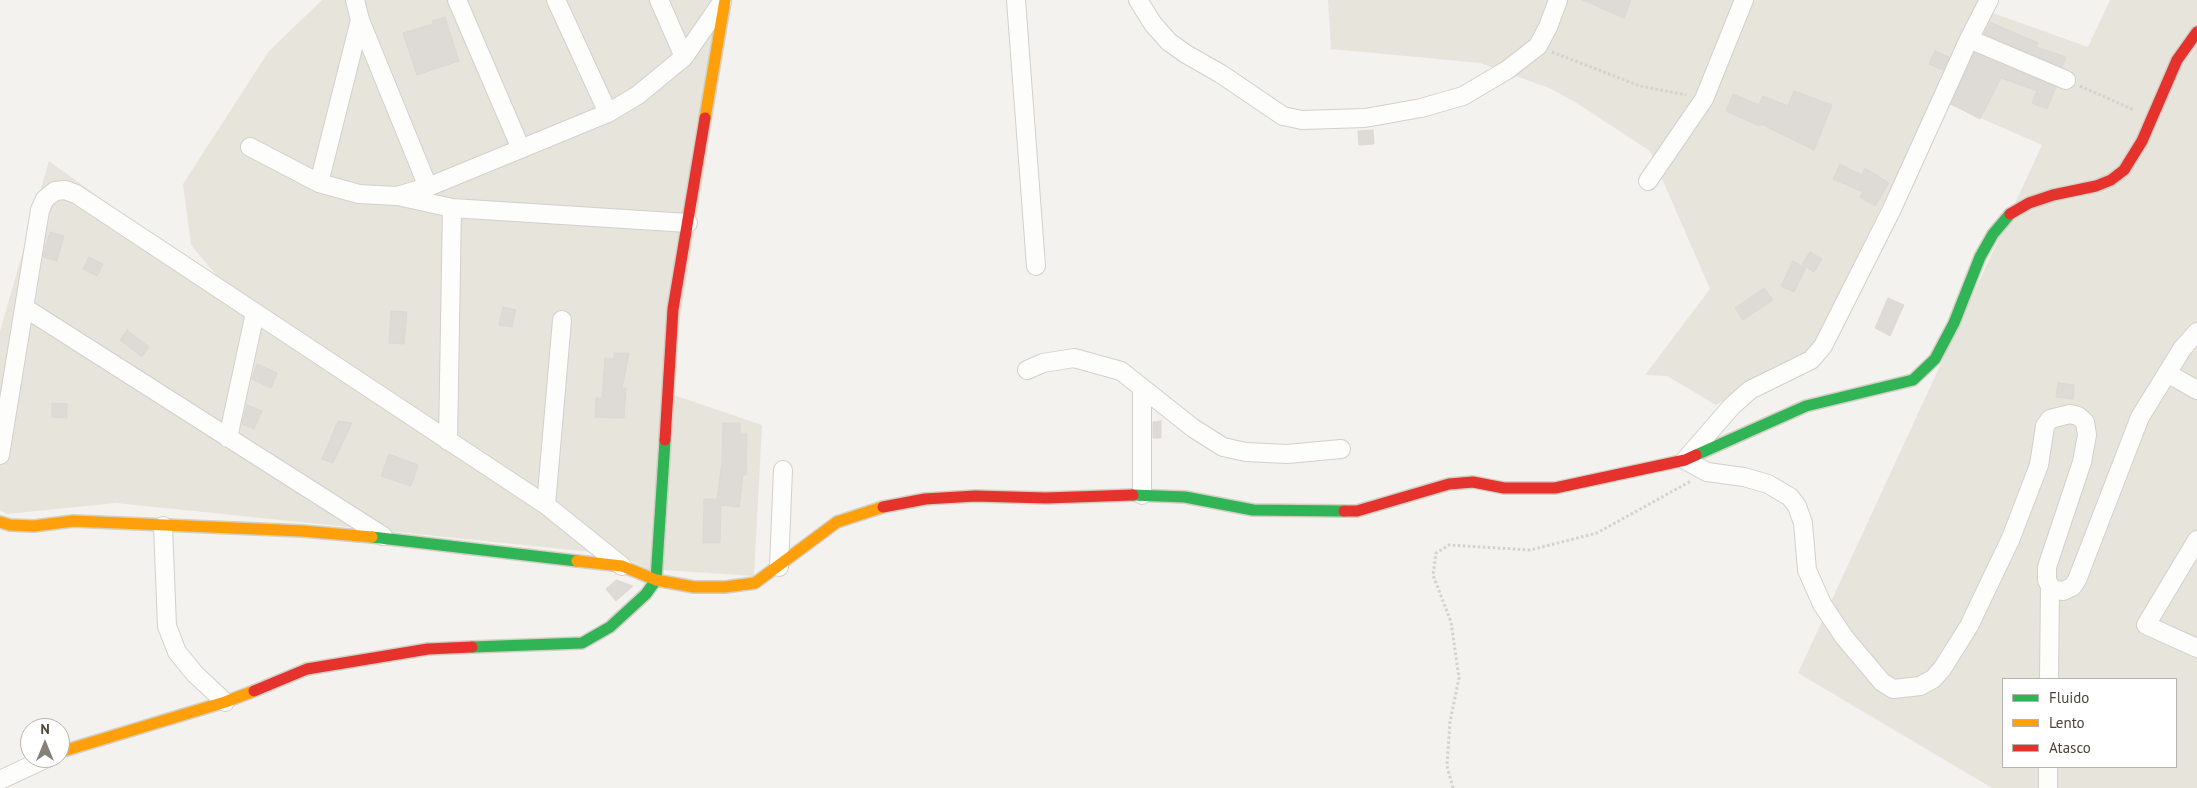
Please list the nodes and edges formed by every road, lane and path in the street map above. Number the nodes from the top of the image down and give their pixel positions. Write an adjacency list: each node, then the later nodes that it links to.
1 (355, 0): 11 (street)
2 (457, 0): 21 (street)
3 (556, 0): 18 (street)
4 (658, 0): 15 (street)
5 (724, 0): 15 (street); 27 (street)
6 (1016, 0): 28 (street)
7 (1138, 0): 14 (street)
8 (1558, 0): 14 (street)
9 (1744, 0): 17 (street)
10 (1989, 0): 13 (street)
11 (360, 20): 23 (street); 24 (street)
12 (2197, 32): 19 (street)
13 (1969, 39): 16 (street); 41 (street)
14 (1538, 46): 17 (path)
15 (684, 57): 18 (street)
16 (2066, 80): 19 (path)
17 (1704, 99): 22 (street)
18 (608, 113): 21 (street)
19 (2152, 118): 41 (street)
20 (250, 147): 23 (street)
21 (521, 149): 24 (street)
22 (1648, 181)
23 (319, 183): 25 (street)
24 (428, 187): 25 (street)
25 (398, 196): 26 (street)
26 (452, 208): 27 (street); 38 (street)
27 (688, 223): 52 (street)
28 (1036, 266)
29 (25, 308): 30 (street); 37 (street); 40 (street)
30 (256, 313): 37 (street); 38 (street)
31 (562, 320): 45 (street)
32 (2197, 332): 34 (street)
33 (1027, 370): 35 (street)
34 (2167, 373): 36 (street); 53 (street)
35 (1142, 388): 39 (street); 44 (street)
36 (2197, 390)
37 (228, 438): 48 (street)
38 (448, 441): 45 (street)
39 (1341, 449)
40 (0, 455)
41 (1685, 460): 43 (street); 44 (street)
42 (783, 470): 51 (street)
43 (1707, 472): 53 (street); 61 (path)
44 (1142, 495): 51 (street)
45 (546, 505): 50 (street)
46 (0, 522): 47 (street)
47 (163, 526): 48 (street); 56 (street)
48 (386, 538): 50 (street)
49 (2197, 540): 54 (street)
50 (622, 566): 52 (street)
51 (779, 567): 52 (street)
52 (656, 580): 56 (street)
53 (2050, 586): 55 (street)
54 (2197, 648)
55 (2049, 678)
56 (225, 702): 57 (street)
57 (70, 749)
58 (26, 768): 60 (street)
59 (2048, 768): 62 (street)
60 (0, 780)
61 (1453, 788)
62 (2048, 788)

